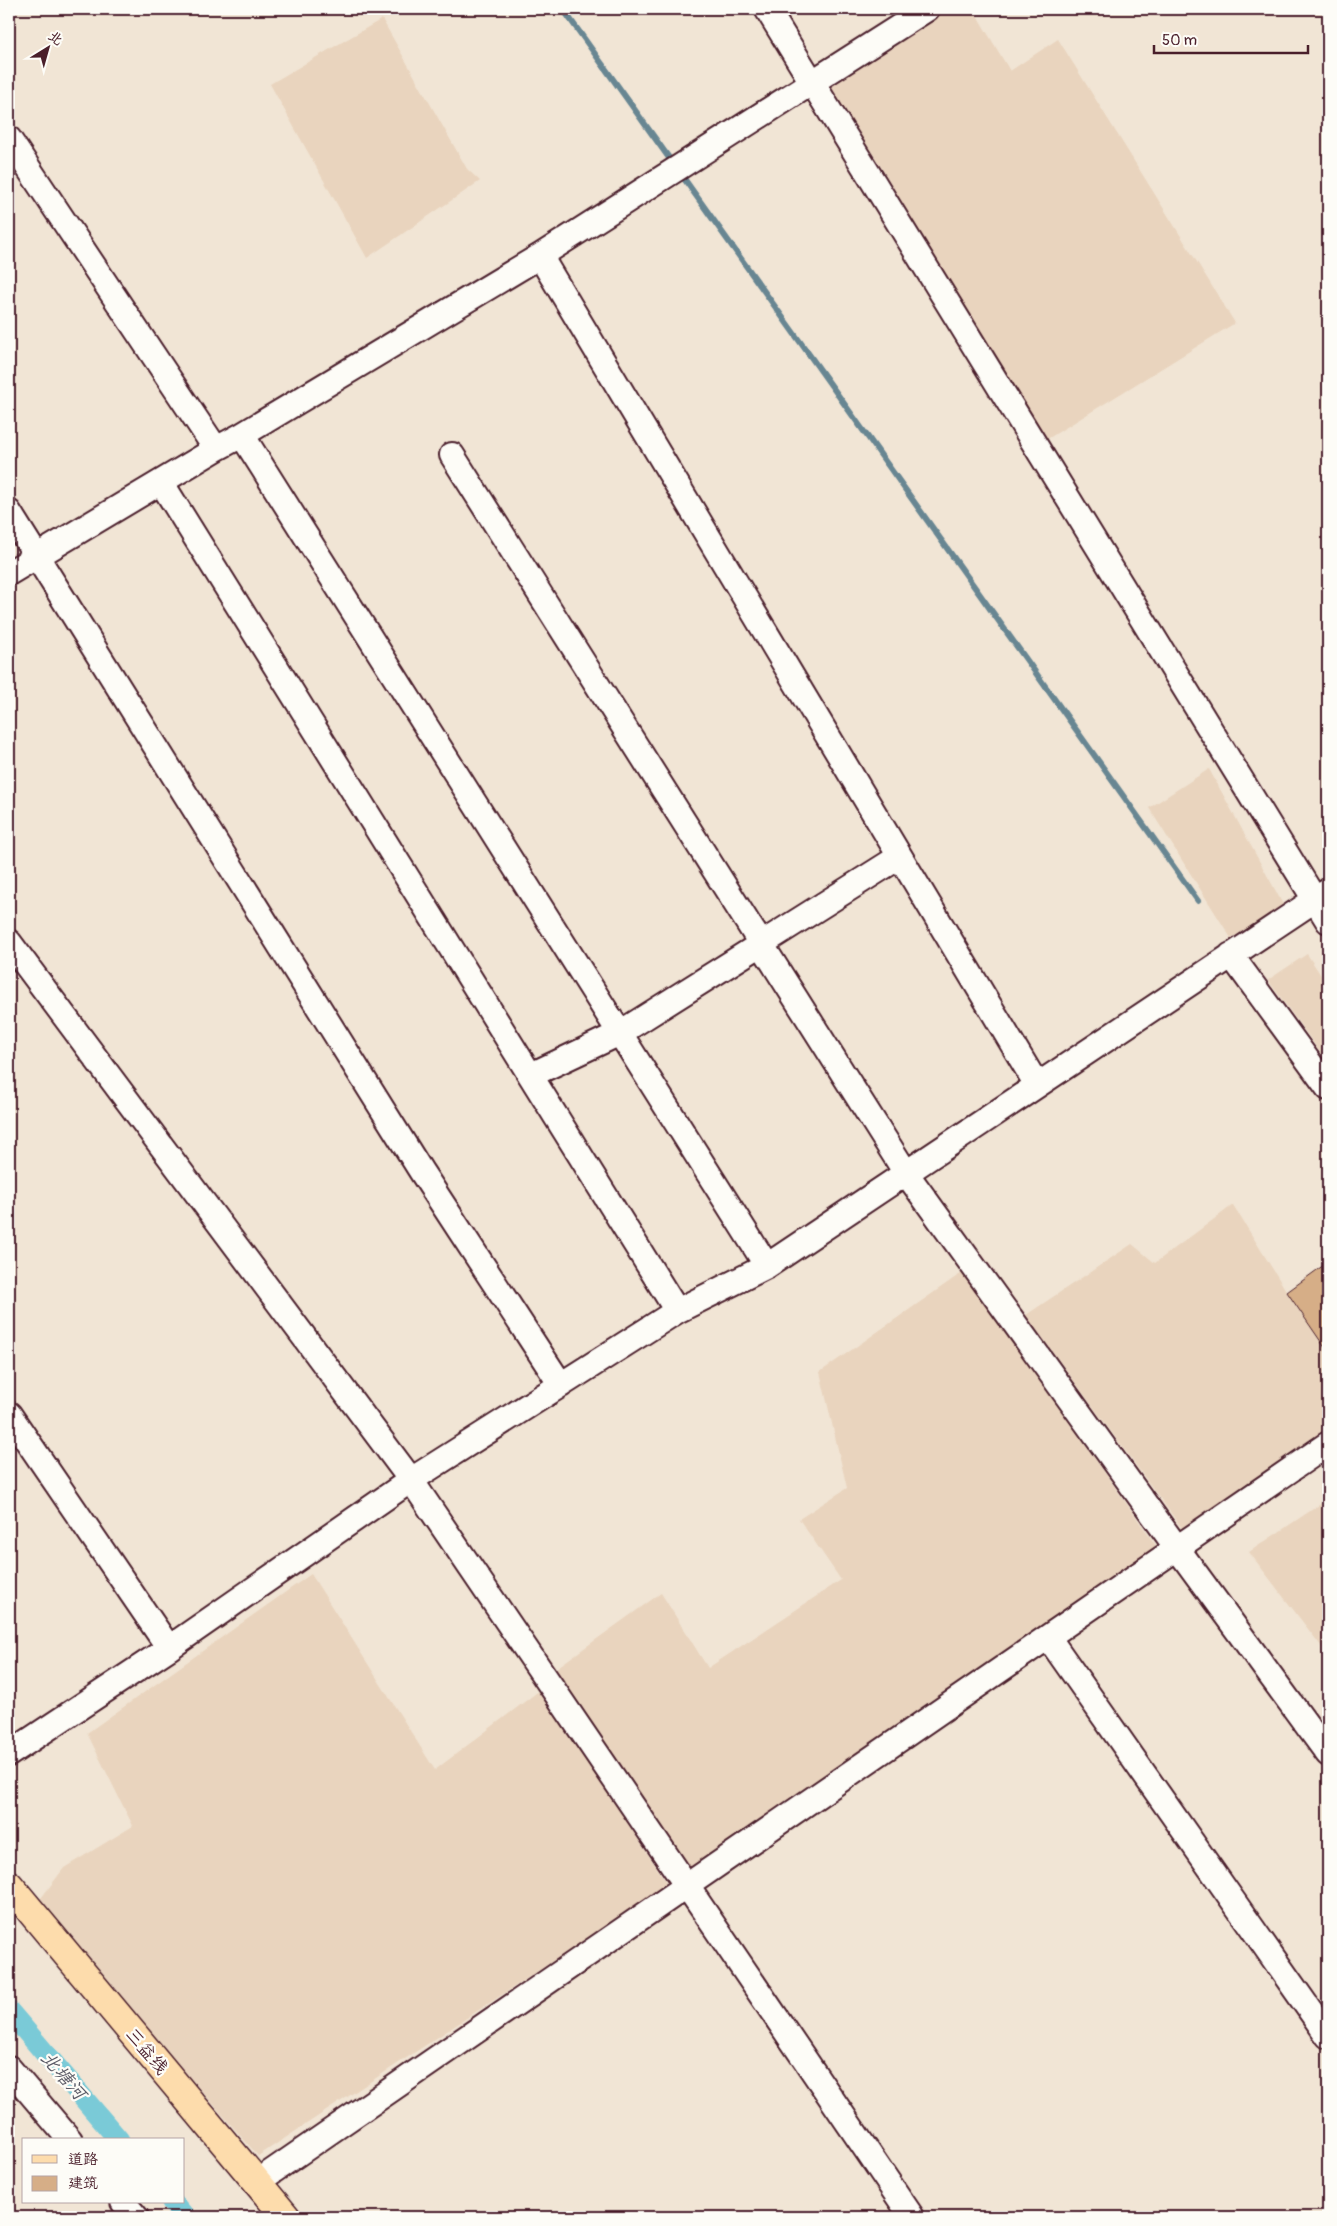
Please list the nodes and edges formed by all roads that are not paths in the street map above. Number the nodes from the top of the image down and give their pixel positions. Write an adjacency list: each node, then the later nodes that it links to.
1 (767, 9): 3 (street)
2 (927, 9): 3 (street)
3 (813, 83): 5 (street); 14 (street)
4 (9, 138): 7 (street)
5 (540, 256): 6 (street); 13 (street)
6 (242, 435): 7 (street); 19 (street)
7 (216, 449): 9 (street)
8 (452, 455): 17 (street)
9 (162, 482): 11 (street); 20 (street)
10 (9, 512): 11 (street)
11 (38, 556): 12 (street); 26 (street)
12 (9, 573)
13 (899, 858): 17 (street); 21 (street)
14 (1321, 896): 15 (street); 18 (street)
15 (1328, 921)
16 (9, 942): 29 (street)
17 (762, 945): 19 (street); 23 (street)
18 (1231, 955): 21 (street); 22 (street)
19 (620, 1033): 20 (street); 24 (street)
20 (530, 1075): 25 (street)
21 (1037, 1085): 23 (street)
22 (1328, 1088)
23 (906, 1172): 24 (street); 30 (street)
24 (766, 1266): 25 (street)
25 (677, 1311): 26 (street)
26 (562, 1385): 29 (street)
27 (9, 1414): 32 (street)
28 (1328, 1444): 30 (street)
29 (411, 1480): 32 (street); 36 (street)
30 (1176, 1548): 31 (street); 34 (street)
31 (1048, 1637): 36 (street); 37 (street)
32 (169, 1648): 33 (street)
33 (9, 1754)
34 (1328, 1754)
35 (9, 1885): 40 (main road, 三益线)
36 (687, 1886): 40 (street); 44 (street)
37 (1328, 2036)
38 (9, 2068): 39 (street)
39 (68, 2138)
40 (257, 2182): 43 (main road, 三益线)
41 (125, 2204): 42 (street)
42 (136, 2217)
43 (286, 2217)
44 (912, 2217)

